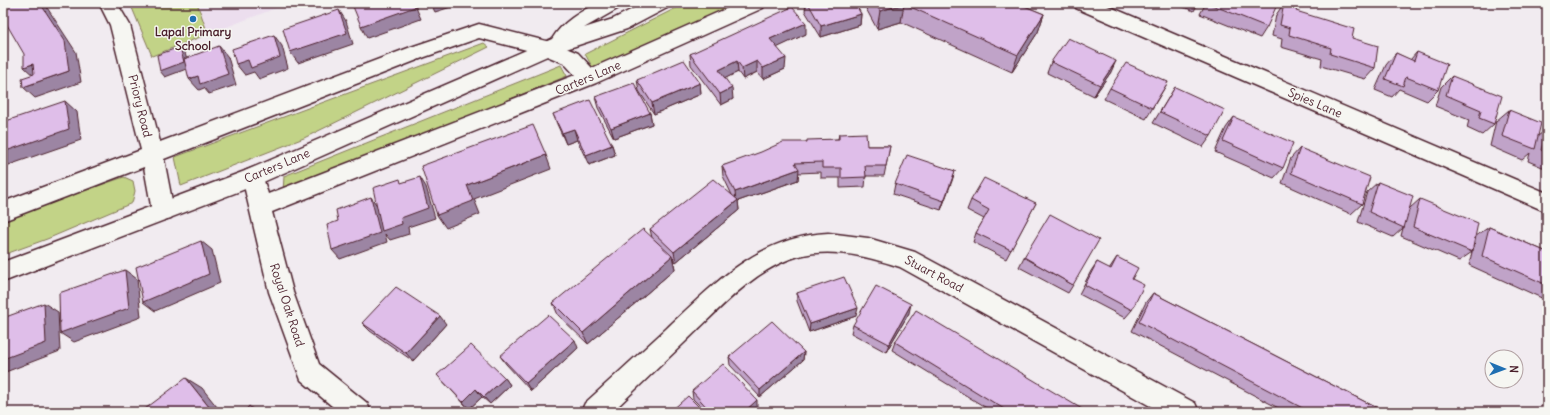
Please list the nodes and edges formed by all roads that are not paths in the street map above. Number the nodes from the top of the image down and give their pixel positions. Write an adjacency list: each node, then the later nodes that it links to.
1 (108, 3): 8 (street, Priory Road)
2 (612, 3): 6 (street, Carters Lane)
3 (660, 3): 6 (street, Carters Lane)
4 (756, 3): 7 (street, Carters Lane)
5 (1083, 3): 10 (street, Spies Lane)
6 (552, 46): 7 (street); 8 (street); 9 (street, Carters Lane)
7 (590, 78): 11 (street, Carters Lane)
8 (153, 155): 12 (street, Priory Road); 13 (street)
9 (253, 177): 11 (street, Royal Oak Road); 12 (street, Carters Lane)
10 (1547, 203)
11 (260, 207): 15 (street, Royal Oak Road)
12 (163, 211): 14 (street, Carters Lane)
13 (3, 212)
14 (3, 272)
15 (358, 412)
16 (594, 412): 17 (street, Stuart Road)
17 (1186, 412)

